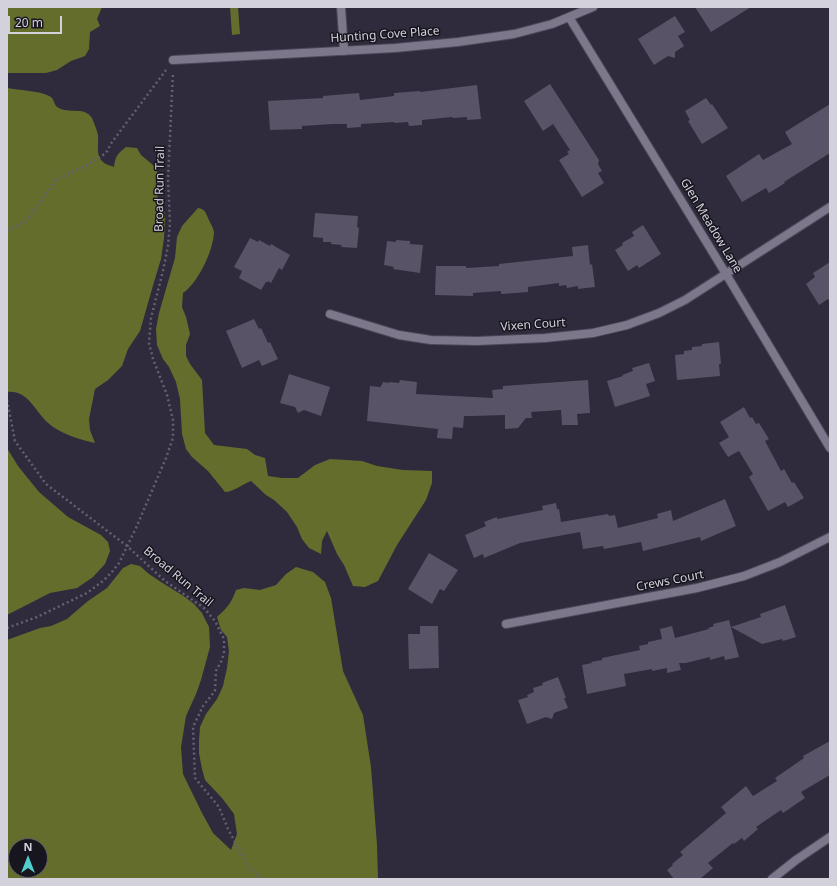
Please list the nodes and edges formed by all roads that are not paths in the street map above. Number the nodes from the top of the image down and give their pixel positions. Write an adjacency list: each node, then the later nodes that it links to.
1 (341, 7): 4 (street)
2 (593, 7): 3 (street, Hunting Cove Place)
3 (569, 17): 4 (street, Hunting Cove Place); 7 (street, Glen Meadow Lane)
4 (344, 51): 5 (street, Hunting Cove Place)
5 (174, 60)
6 (830, 207): 7 (street, Vixen Court)
7 (726, 274): 8 (street, Vixen Court); 9 (street, Glen Meadow Lane)
8 (330, 314)
9 (830, 448)
10 (830, 537): 11 (street, Crews Court)
11 (506, 624)
12 (830, 837): 13 (street)
13 (772, 879)

